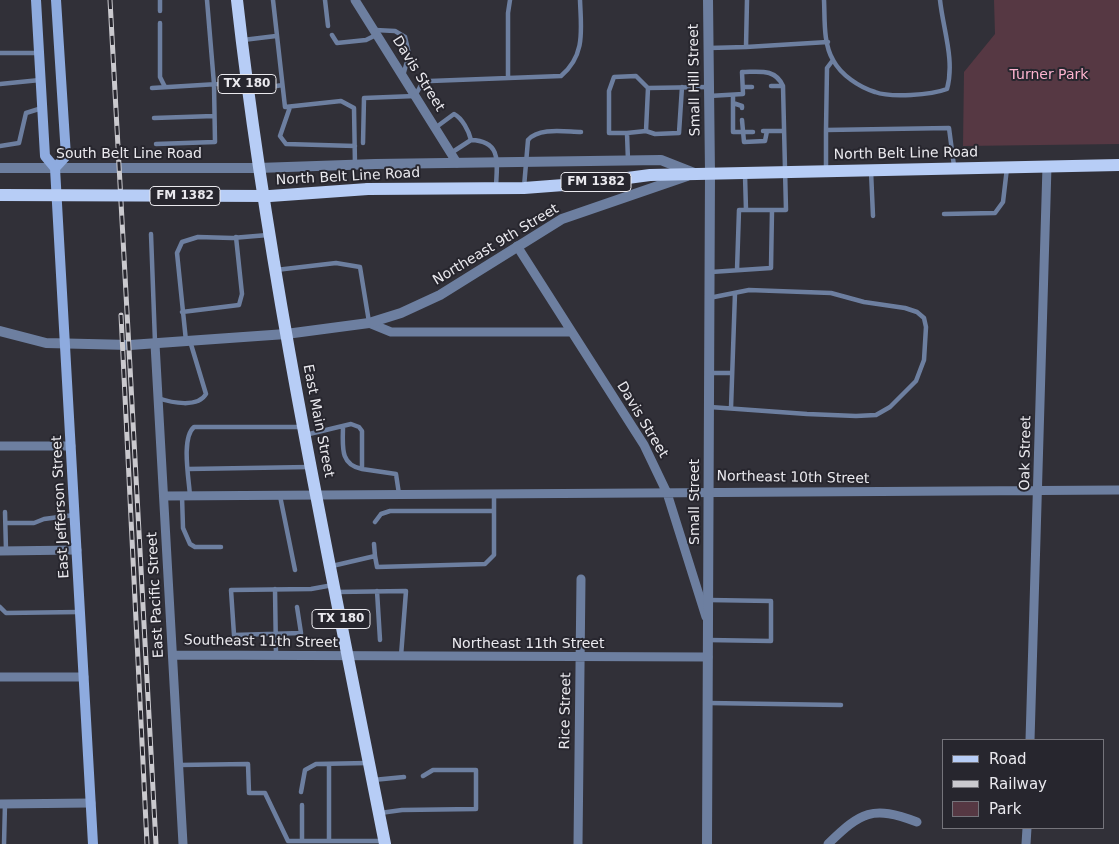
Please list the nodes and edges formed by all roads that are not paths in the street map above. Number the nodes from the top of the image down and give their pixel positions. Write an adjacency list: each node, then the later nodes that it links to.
1 (36, 0): 26 (main road, East Jefferson Street)
2 (56, 0): 77 (main road)
3 (160, 0): 15 (lane)
4 (207, 0): 32 (lane)
5 (237, 0): 21 (main road, East Main Street / TX 180)
6 (273, 0): 20 (lane)
7 (325, 0): 17 (lane)
8 (355, 0): 18 (street, Davis Street)
9 (510, 0): 29 (lane)
10 (580, 0): 29 (lane)
11 (708, 0): 24 (street, Small Hill Street)
12 (746, 0): 23 (lane)
13 (824, 0): 22 (lane)
14 (940, 0): 27 (lane)
15 (160, 11)
16 (160, 22): 37 (lane)
17 (328, 26)
18 (375, 33): 19 (lane); 28 (street, Davis Street); 28 (lane)
19 (332, 35)
20 (276, 36): 21 (lane); 34 (lane)
21 (242, 40): 33 (main road, East Main Street / TX 180)
22 (828, 42): 23 (lane); 27 (lane)
23 (746, 47): 24 (lane)
24 (708, 48): 43 (street, Small Hill Street)
25 (0, 53): 26 (lane)
26 (39, 53): 30 (main road, East Jefferson Street)
27 (832, 60): 54 (lane)
28 (403, 77): 45 (street, Davis Street)
29 (508, 78): 45 (lane)
30 (40, 80): 31 (lane); 48 (main road, East Jefferson Street)
31 (0, 84)
32 (214, 84): 33 (lane); 37 (lane); 50 (lane)
33 (247, 85): 34 (lane); 78 (main road, East Main Street / TX 180)
34 (282, 85): 47 (lane)
35 (771, 86): 36 (lane)
36 (783, 86): 39 (lane); 56 (lane)
37 (165, 87): 41 (lane)
38 (682, 87): 42 (lane); 43 (lane); 55 (lane)
39 (743, 87): 40 (lane); 44 (lane)
40 (752, 87)
41 (152, 88)
42 (648, 88): 55 (lane); 60 (lane)
43 (708, 91): 44 (lane); 67 (street, Small Hill Street)
44 (734, 95): 46 (lane)
45 (415, 96): 53 (street, Davis Street); 62 (lane)
46 (733, 102): 49 (lane); 58 (lane)
47 (290, 107): 65 (lane); 65 (lane)
48 (42, 108): 64 (lane); 77 (main road, East Jefferson Street)
49 (742, 108)
50 (214, 116): 51 (lane); 63 (lane)
51 (154, 118)
52 (742, 120): 58 (lane)
53 (435, 128): 61 (lane); 66 (street, Davis Street)
54 (826, 130): 79 (lane); 81 (lane)
55 (646, 131): 60 (lane)
56 (784, 131): 58 (lane); 82 (lane)
57 (581, 132): 71 (lane)
58 (742, 132): 59 (lane)
59 (754, 132)
60 (626, 133): 68 (lane)
61 (471, 140): 66 (lane); 70 (lane)
62 (363, 143)
63 (156, 144)
64 (0, 146)
65 (355, 146): 72 (lane)
66 (451, 153): 69 (street, Davis Street)
67 (710, 160): 85 (street, Small Street)
68 (628, 161): 71 (street, North Belt Line Road / FM 1382); 83 (street, North Belt Line Road / FM 1382)
69 (457, 163): 70 (street, North Belt Line Road / FM 1382); 72 (street, North Belt Line Road / FM 1382)
70 (498, 163): 71 (street, North Belt Line Road / FM 1382); 86 (lane)
71 (526, 163): 87 (lane)
72 (356, 165): 78 (street, North Belt Line Road / FM 1382)
73 (1119, 165): 75 (main road, North Belt Line Road)
74 (1007, 166): 75 (main road, North Belt Line Road); 79 (main road, North Belt Line Road); 91 (lane)
75 (1047, 166): 124 (street, Oak Street)
76 (0, 168): 77 (street, South Belt Line Road / FM 1382)
77 (55, 168): 78 (street, South Belt Line Road / FM 1382); 108 (main road, East Jefferson Street)
78 (258, 168): 94 (main road, East Main Street / TX 180)
79 (954, 168): 80 (main road, North Belt Line Road)
80 (871, 170): 81 (main road, North Belt Line Road); 92 (lane)
81 (826, 171): 82 (main road, North Belt Line Road)
82 (785, 172): 84 (main road, North Belt Line Road); 90 (lane)
83 (695, 173): 85 (main road, North Belt Line Road); 87 (main road, North Belt Line Road / FM 1382); 96 (street, Northeast 9th Street)
84 (745, 173): 85 (main road, North Belt Line Road); 89 (lane)
85 (710, 174): 99 (street, Small Street)
86 (496, 188): 87 (main road, North Belt Line Road / FM 1382); 88 (main road, North Belt Line Road / FM 1382, bridge)
87 (524, 188)
88 (1, 195)
89 (746, 210): 90 (lane); 98 (lane)
90 (772, 210): 98 (lane)
91 (944, 214)
92 (873, 216)
93 (151, 234): 109 (lane)
94 (269, 235): 95 (lane); 97 (main road, East Main Street / TX 180)
95 (234, 238): 102 (lane); 102 (lane)
96 (516, 246): 103 (street, Northeast 9th Street); 105 (street, Davis Street)
97 (275, 270): 103 (lane); 106 (main road, East Main Street / TX 180)
98 (737, 270): 99 (lane)
99 (709, 272): 101 (street, Small Street)
100 (735, 293): 101 (lane); 111 (lane); 114 (lane)
101 (709, 298): 110 (street, Small Street)
102 (182, 312): 107 (lane)
103 (369, 323): 105 (street, Northeast 9th Street); 106 (street, Northeast 9th Street)
104 (0, 331): 108 (street, Northeast 9th Street)
105 (570, 332): 125 (street, Davis Street)
106 (286, 334): 107 (street, Northeast 9th Street); 116 (main road, East Main Street / TX 180)
107 (188, 341): 109 (street, Northeast 9th Street); 112 (lane)
108 (65, 344): 109 (street, Northeast 9th Street); 118 (main road, East Jefferson Street)
109 (155, 344): 112 (street, East Pacific Street)
110 (709, 373): 111 (lane); 113 (street, Small Street)
111 (731, 373): 114 (lane)
112 (158, 398): 129 (street, East Pacific Street)
113 (709, 406): 114 (lane); 123 (street, Small Street)
114 (731, 408)
115 (342, 426): 116 (lane); 121 (lane); 121 (lane)
116 (304, 431): 119 (main road, East Main Street / TX 180); 120 (lane)
117 (0, 446): 118 (street)
118 (71, 446): 134 (main road, East Jefferson Street)
119 (311, 467): 120 (lane); 128 (main road, East Main Street / TX 180)
120 (188, 469): 130 (lane)
121 (362, 469): 126 (lane)
122 (1119, 490): 124 (street, Northeast 10th Street)
123 (708, 491): 124 (street, Northeast 10th Street); 125 (street, Northeast 10th Street); 148 (street, Small Street)
124 (1039, 491): 166 (street, Oak Street)
125 (667, 493): 127 (street, Northeast 10th Street); 152 (street, Davis Street)
126 (399, 494): 127 (street, Northeast 10th Street); 128 (street, Northeast 10th Street)
127 (494, 494): 132 (lane)
128 (316, 495): 131 (street, Northeast 10th Street); 142 (main road, East Main Street / TX 180)
129 (164, 496): 130 (street, Northeast 10th Street); 156 (street, East Pacific Street)
130 (186, 496): 131 (street, Northeast 10th Street); 138 (lane)
131 (280, 496): 143 (lane)
132 (494, 511): 135 (lane); 141 (lane)
133 (5, 512): 136 (lane)
134 (75, 515): 136 (lane); 139 (main road, East Jefferson Street)
135 (375, 522)
136 (6, 523): 140 (lane)
137 (374, 544): 141 (lane)
138 (221, 547)
139 (77, 550): 140 (street); 151 (main road, East Jefferson Street)
140 (3, 551)
141 (375, 556): 142 (lane)
142 (330, 566): 145 (main road, East Main Street / TX 180)
143 (295, 570)
144 (581, 579): 161 (street, Rice Street)
145 (335, 588): 146 (lane); 147 (lane); 158 (main road, East Main Street / TX 180)
146 (275, 589): 153 (lane); 153 (lane)
147 (377, 591): 154 (lane); 159 (lane)
148 (708, 600): 152 (street, Small Street); 155 (lane)
149 (0, 607): 151 (lane)
150 (297, 607): 153 (lane)
151 (80, 612): 162 (main road, East Jefferson Street)
152 (708, 625): 155 (street, Small Street)
153 (277, 634): 157 (lane)
154 (380, 640)
155 (708, 640): 160 (street, Small Street)
156 (173, 655): 157 (street, Southeast 11th Street); 168 (street, East Pacific Street)
157 (276, 656): 158 (street, Southeast 11th Street)
158 (349, 657): 159 (street, Northeast 11th Street); 167 (main road, East Main Street / TX 180)
159 (400, 657): 161 (street, Northeast 11th Street)
160 (708, 657): 161 (street, Northeast 11th Street); 164 (street, Small Street)
161 (580, 658): 186 (street, Rice Street)
162 (84, 676): 163 (street); 174 (main road, East Jefferson Street)
163 (0, 677)
164 (708, 703): 165 (lane); 187 (street, Small Street)
165 (841, 705)
166 (1030, 739)
167 (369, 763): 169 (lane); 172 (main road, East Main Street / TX 180)
168 (179, 764): 180 (lane); 185 (street, East Pacific Street)
169 (329, 764): 173 (lane); 181 (lane)
170 (423, 776): 177 (lane)
171 (404, 777): 172 (lane)
172 (372, 780): 177 (main road, East Main Street / TX 180)
173 (301, 792)
174 (91, 803): 175 (street); 184 (main road, East Jefferson Street)
175 (3, 804): 183 (lane)
176 (302, 805): 180 (lane)
177 (379, 813): 182 (main road, East Main Street / TX 180)
178 (917, 822): 188 (street)
179 (1027, 829): 189 (street)
180 (302, 841): 181 (lane)
181 (329, 841): 182 (lane)
182 (385, 843)
183 (4, 844)
184 (93, 844)
185 (183, 844)
186 (578, 844)
187 (707, 844)
188 (828, 844)
189 (1026, 844)

